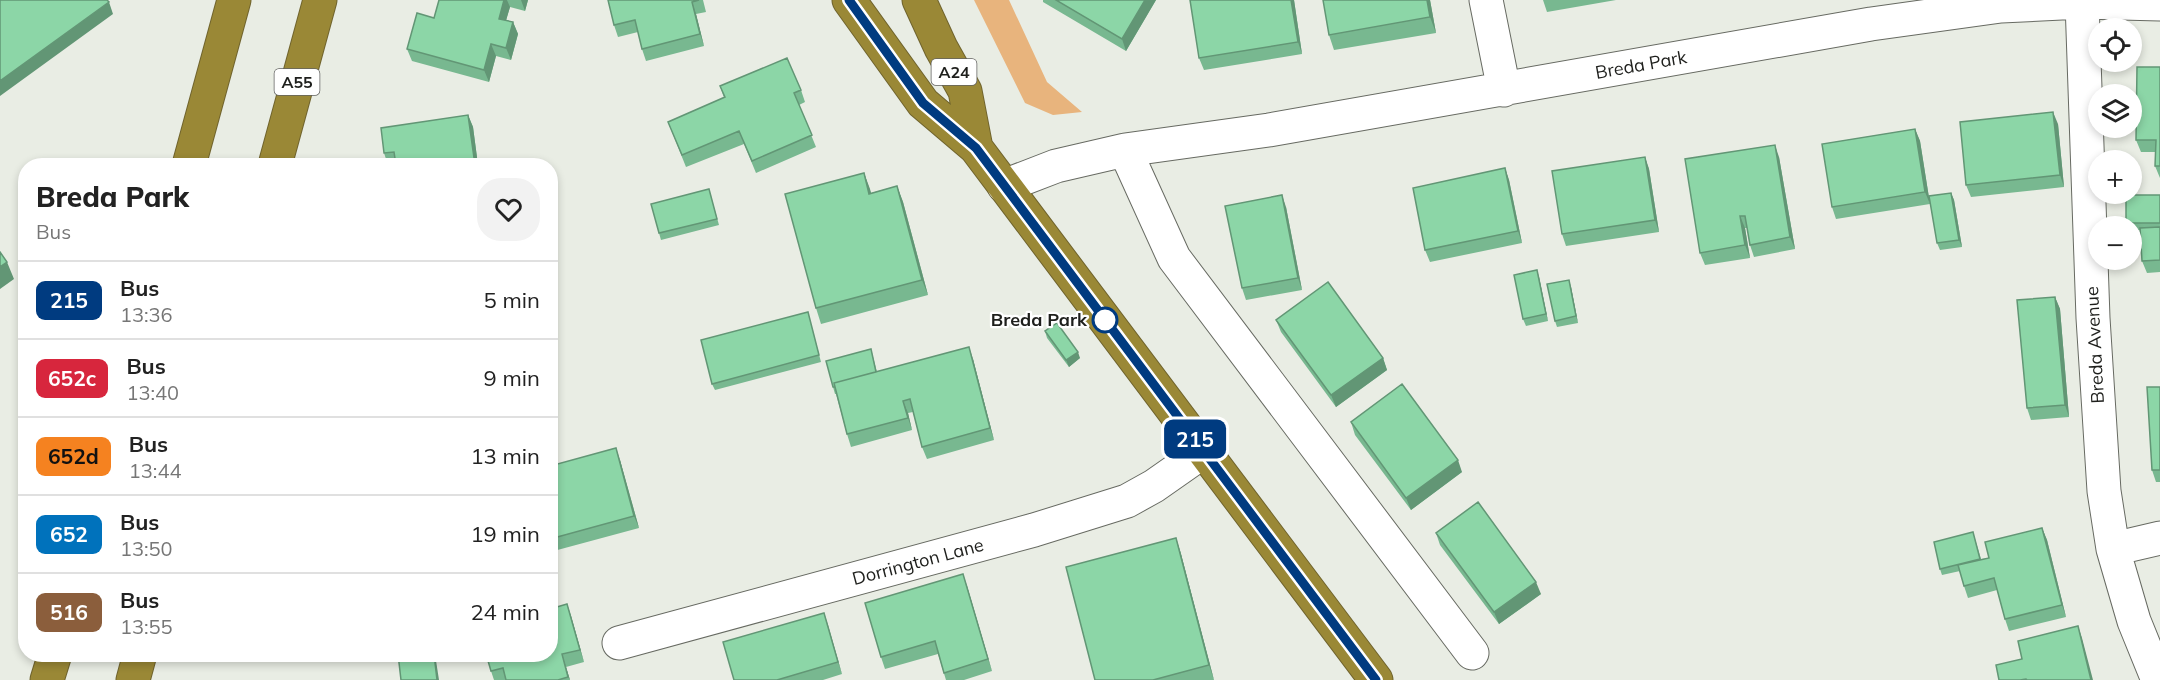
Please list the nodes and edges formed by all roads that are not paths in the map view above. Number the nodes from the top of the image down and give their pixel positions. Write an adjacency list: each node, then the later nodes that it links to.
1 (234, 0): 12 (highway)
2 (320, 0): 13 (highway, A55)
3 (849, 0): 10 (highway, A24)
4 (919, 0): 10 (highway, A24)
5 (1486, 0): 9 (street)
6 (2082, 2): 7 (street, Breda Park); 8 (street, Breda Park); 17 (street, Breda Avenue)
7 (2160, 4)
8 (1868, 12): 9 (street, Breda Park)
9 (1504, 90): 11 (street, Breda Park)
10 (976, 148): 14 (highway, A24)
11 (1125, 150): 14 (street, Breda Park); 19 (street)
12 (191, 158)
13 (277, 158)
14 (1004, 186): 15 (highway, A24)
15 (1204, 451): 18 (street, Dorrington Lane); 24 (highway, A24)
16 (2160, 538): 17 (street)
17 (2113, 549): 25 (street, Breda Avenue)
18 (619, 643)
19 (1472, 653)
20 (53, 662): 22 (highway)
21 (138, 662): 23 (highway)
22 (47, 680)
23 (133, 680)
24 (1376, 680)
25 (2158, 680)

